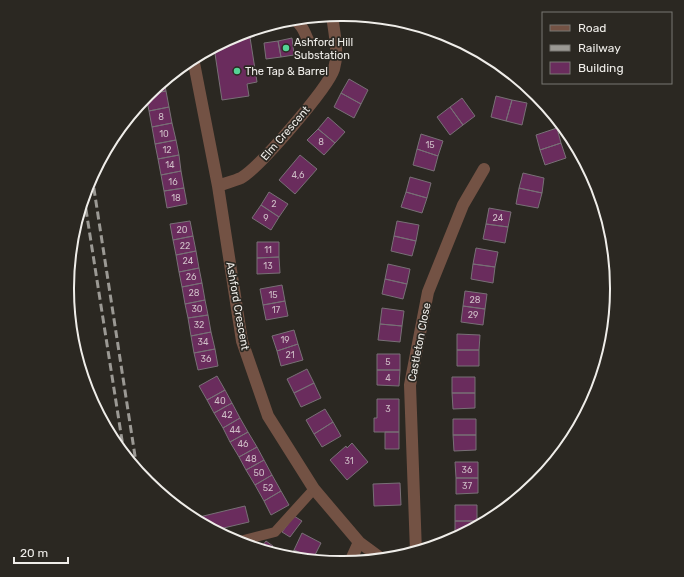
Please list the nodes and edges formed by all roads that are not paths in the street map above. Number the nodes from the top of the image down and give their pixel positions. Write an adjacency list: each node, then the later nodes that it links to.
1 (333, 22): 6 (street, Elm Crescent)
2 (301, 24): 3 (street)
3 (308, 40)
4 (194, 65): 6 (street, Ashford Crescent)
5 (484, 169): 10 (street, Castleton Close)
6 (218, 186): 7 (street, Ashford Crescent)
7 (314, 490): 8 (lane); 9 (street, Ashford Crescent)
8 (248, 539)
9 (359, 542): 11 (street, Ashford Crescent); 12 (street)
10 (416, 546)
11 (375, 554)
12 (353, 555)

